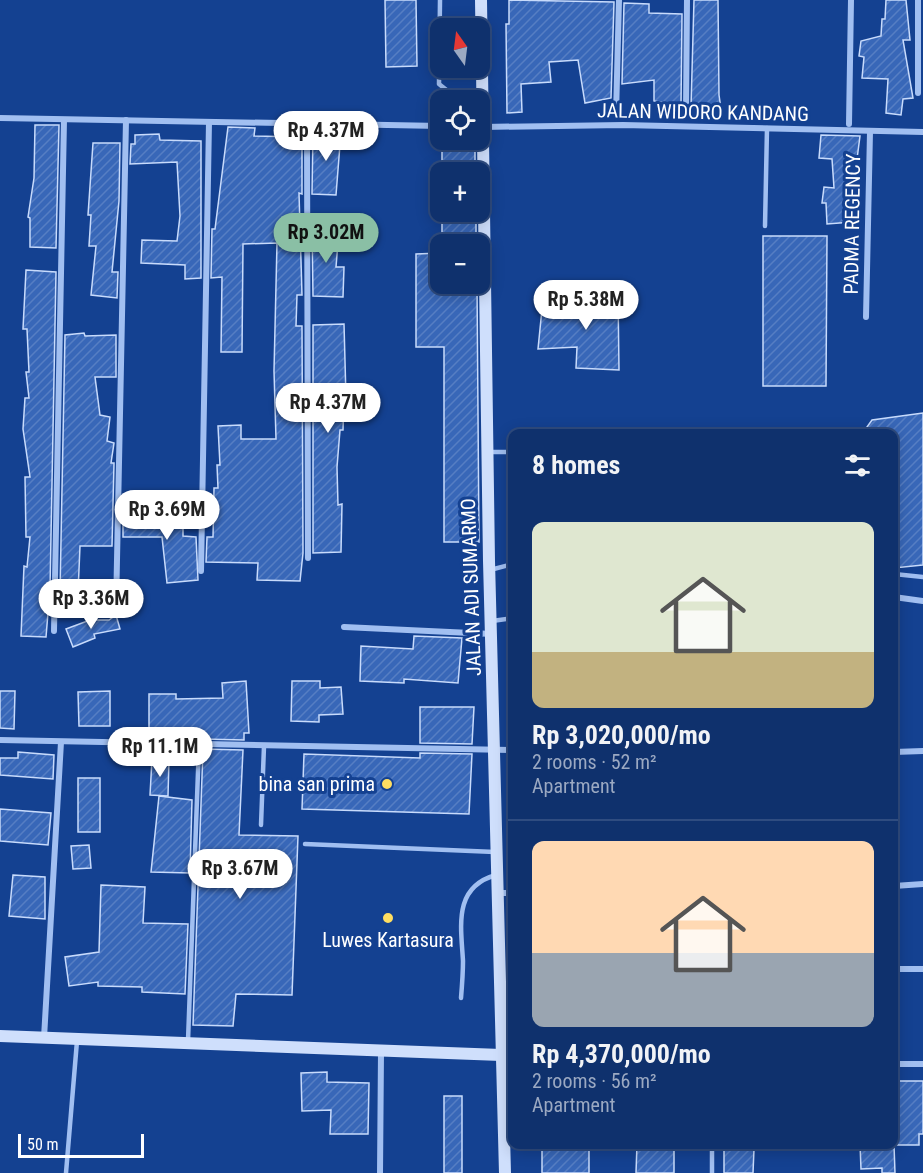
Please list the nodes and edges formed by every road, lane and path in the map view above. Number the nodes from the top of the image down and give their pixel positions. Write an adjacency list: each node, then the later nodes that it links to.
1 (440, 0): 7 (lane)
2 (481, 0): 8 (main road, JALAN ADI SUMARMO)
3 (619, 0): 11 (street)
4 (687, 0): 10 (street)
5 (851, 0): 16 (street)
6 (918, 0): 9 (street)
7 (447, 90)
8 (482, 90)
9 (918, 93)
10 (686, 111)
11 (616, 115)
12 (0, 118): 13 (street)
13 (64, 120): 14 (street); 36 (street)
14 (126, 120): 15 (street); 36 (street)
15 (209, 122): 17 (street); 31 (street)
16 (849, 124)
17 (307, 125): 18 (street); 28 (street)
18 (430, 126)
19 (490, 127): 20 (street, JALAN WIDORO KANDANG)
20 (767, 128): 21 (street, JALAN WIDORO KANDANG); 24 (lane)
21 (870, 132): 22 (street, JALAN WIDORO KANDANG); 25 (street, PADMA REGENCY)
22 (923, 132)
23 (481, 150): 26 (main road, JALAN ADI SUMARMO)
24 (765, 226)
25 (866, 317)
26 (488, 452): 27 (lane); 30 (main road, JALAN ADI SUMARMO)
27 (508, 452)
28 (308, 558)
29 (508, 564): 30 (lane)
30 (489, 566): 38 (main road, JALAN ADI SUMARMO)
31 (201, 571)
32 (898, 574): 33 (lane)
33 (923, 577)
34 (898, 598): 35 (street)
35 (923, 601)
36 (54, 614): 40 (street)
37 (508, 619): 38 (lane)
38 (492, 621): 41 (main road, JALAN ADI SUMARMO)
39 (344, 627): 41 (street)
40 (54, 631)
41 (492, 634): 46 (main road, JALAN ADI SUMARMO)
42 (0, 740): 43 (street)
43 (61, 742): 44 (street); 62 (street)
44 (200, 745): 45 (street); 64 (lane)
45 (264, 746): 46 (street); 50 (lane)
46 (495, 749): 47 (street); 52 (main road, JALAN ADI SUMARMO)
47 (508, 750)
48 (923, 751): 49 (street)
49 (898, 752)
50 (261, 825)
51 (305, 844): 52 (lane)
52 (498, 852): 53 (main road, JALAN ADI SUMARMO)
53 (498, 874): 56 (main road, JALAN ADI SUMARMO); 60 (lane)
54 (923, 884): 55 (street)
55 (898, 886)
56 (499, 893): 57 (street); 66 (main road, JALAN ADI SUMARMO)
57 (508, 893)
58 (898, 969): 59 (street)
59 (923, 969)
60 (461, 998)
61 (0, 1036): 62 (main road)
62 (44, 1038): 63 (main road)
63 (77, 1039): 64 (main road); 70 (lane)
64 (188, 1044): 65 (main road)
65 (381, 1052): 66 (main road); 71 (street)
66 (507, 1055): 72 (main road, JALAN ADI SUMARMO)
67 (898, 1064): 68 (street)
68 (923, 1064)
69 (712, 1149): 73 (lane)
70 (66, 1173)
71 (380, 1173)
72 (505, 1173)
73 (712, 1173)

